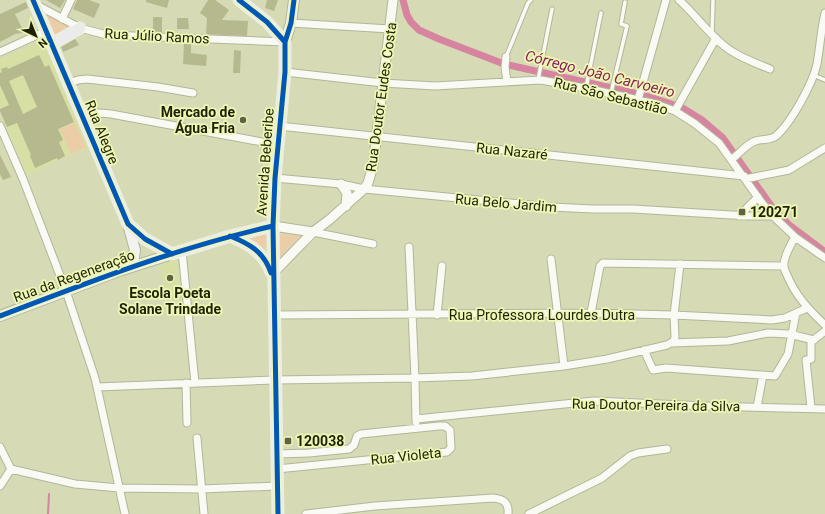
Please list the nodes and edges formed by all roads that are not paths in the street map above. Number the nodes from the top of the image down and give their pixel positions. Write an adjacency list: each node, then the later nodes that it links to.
1 (71, 0): 14 (street)
2 (239, 0): 20 (main road)
3 (294, 0): 15 (main road)
4 (393, 0): 17 (street, Rua Doutor Eudes Costa)
5 (531, 0): 23 (lane)
6 (666, 0): 35 (street)
7 (679, 0): 19 (street)
8 (713, 0): 19 (lane)
9 (34, 2): 14 (street, Rua Júlio Ramos); 18 (main road, Rua Alegre)
10 (625, 2): 34 (lane)
11 (552, 9): 27 (lane)
12 (825, 12): 26 (street)
13 (601, 13): 32 (lane)
14 (62, 19): 16 (street, Rua Júlio Ramos)
15 (291, 23): 17 (street); 20 (main road)
16 (80, 28): 20 (street, Rua Júlio Ramos); 21 (main road)
17 (390, 29): 31 (street, Rua Doutor Eudes Costa)
18 (46, 31): 21 (main road, Rua Alegre); 22 (street)
19 (714, 36): 24 (street); 36 (street)
20 (286, 42): 25 (main road, Avenida Beberibe)
21 (52, 44): 30 (main road, Rua Alegre)
22 (0, 52)
23 (506, 57): 29 (street)
24 (770, 69)
25 (285, 72): 31 (street, Rua São Sebastião); 39 (main road, Avenida Beberibe)
26 (813, 75): 28 (lane); 43 (street)
27 (538, 80): 29 (street, Rua São Sebastião); 32 (street, Rua São Sebastião)
28 (825, 80)
29 (507, 82): 31 (street, Rua São Sebastião)
30 (69, 83): 33 (street); 37 (main road, Rua Alegre)
31 (383, 83): 40 (street, Rua Doutor Eudes Costa)
32 (586, 88): 34 (street, Rua São Sebastião)
33 (193, 93)
34 (611, 93): 35 (street, Rua São Sebastião)
35 (639, 95): 36 (street, Rua São Sebastião)
36 (676, 110): 43 (street, Rua São Sebastião)
37 (82, 115): 41 (street); 52 (main road, Rua Alegre)
38 (0, 126): 67 (street)
39 (280, 126): 40 (street, Rua Nazaré); 41 (main road, Avenida Beberibe)
40 (376, 136): 45 (street, Rua Nazaré); 47 (street, Rua Doutor Eudes Costa)
41 (278, 145): 44 (main road, Avenida Beberibe)
42 (825, 148): 45 (street, Rua Nazaré)
43 (735, 157): 45 (street, Rua São Sebastião)
44 (275, 178): 46 (street, Rua Belo Jardim); 53 (main road, Avenida Beberibe)
45 (744, 178): 48 (street, Rua São Sebastião)
46 (341, 184): 47 (street, Rua Belo Jardim); 49 (street)
47 (364, 189): 49 (street, Rua Doutor Eudes Costa); 50 (street, Rua Belo Jardim)
48 (758, 197): 50 (street); 51 (street, Rua São Sebastião)
49 (346, 206): 54 (street, Rua Doutor Eudes Costa)
50 (739, 216): 51 (street, Rua Belo Jardim)
51 (773, 216): 56 (street, Rua São Sebastião)
52 (128, 224): 59 (main road, Rua Alegre); 65 (main road, Rua Alegre)
53 (272, 226): 54 (street); 55 (main road, Rua da Regeneração); 66 (main road, Avenida Beberibe)
54 (313, 232): 57 (street); 66 (street, Rua Doutor Eudes Costa)
55 (230, 236): 59 (main road, Rua da Regeneração); 66 (main road)
56 (795, 237): 61 (street, Rua São Sebastião); 64 (street)
57 (373, 244)
58 (409, 247): 75 (street)
59 (177, 253): 65 (main road, Rua da Regeneração); 88 (street)
60 (551, 258): 73 (street)
61 (825, 258)
62 (680, 264): 64 (street); 70 (street); 76 (street)
63 (442, 266): 72 (street)
64 (784, 266): 68 (street)
65 (119, 271): 67 (main road, Rua da Regeneração)
66 (273, 276): 74 (main road, Avenida Beberibe)
67 (66, 291): 69 (main road, Rua da Regeneração); 89 (street)
68 (807, 308): 71 (street, Rua Professora Lourdes Dutra); 77 (street)
69 (1, 313)
70 (591, 313): 73 (street, Rua Professora Lourdes Dutra); 76 (street, Rua Professora Lourdes Dutra)
71 (796, 313): 76 (street, Rua Professora Lourdes Dutra); 79 (street)
72 (437, 314): 73 (street, Rua Professora Lourdes Dutra); 75 (street, Rua Professora Lourdes Dutra)
73 (558, 314): 83 (street)
74 (274, 315): 75 (street, Rua Professora Lourdes Dutra); 86 (main road, Avenida Beberibe)
75 (412, 315): 85 (street)
76 (674, 315): 81 (street)
77 (825, 325)
78 (825, 331): 80 (street)
79 (792, 335): 80 (street); 81 (street); 84 (street)
80 (814, 340): 91 (street)
81 (673, 342): 82 (street)
82 (644, 350): 83 (street); 84 (street)
83 (564, 366): 85 (street)
84 (763, 374): 90 (street)
85 (415, 378): 86 (street); 94 (street)
86 (274, 380): 88 (street); 98 (main road, Avenida Beberibe)
87 (186, 383): 88 (street); 89 (street); 93 (street)
88 (195, 383)
89 (97, 387): 103 (street)
90 (757, 407): 91 (street, Rua Doutor Pereira da Silva); 94 (street, Rua Doutor Pereira da Silva)
91 (811, 408): 92 (street, Rua Doutor Pereira da Silva)
92 (825, 409)
93 (187, 423)
94 (416, 424): 98 (street, Rua Violeta); 100 (street, Rua Violeta)
95 (197, 438): 104 (street)
96 (0, 448): 99 (street)
97 (668, 449): 110 (street)
98 (276, 454): 100 (main road, Avenida Beberibe)
99 (11, 469): 101 (street); 103 (street)
100 (277, 469): 102 (main road, Avenida Beberibe)
101 (0, 486)
102 (277, 486): 104 (street); 108 (main road, Avenida Beberibe)
103 (119, 488): 104 (street); 106 (street)
104 (201, 489): 107 (street)
105 (508, 511): 109 (street)
106 (125, 514)
107 (204, 514)
108 (278, 514)
109 (306, 514)
110 (529, 514)

